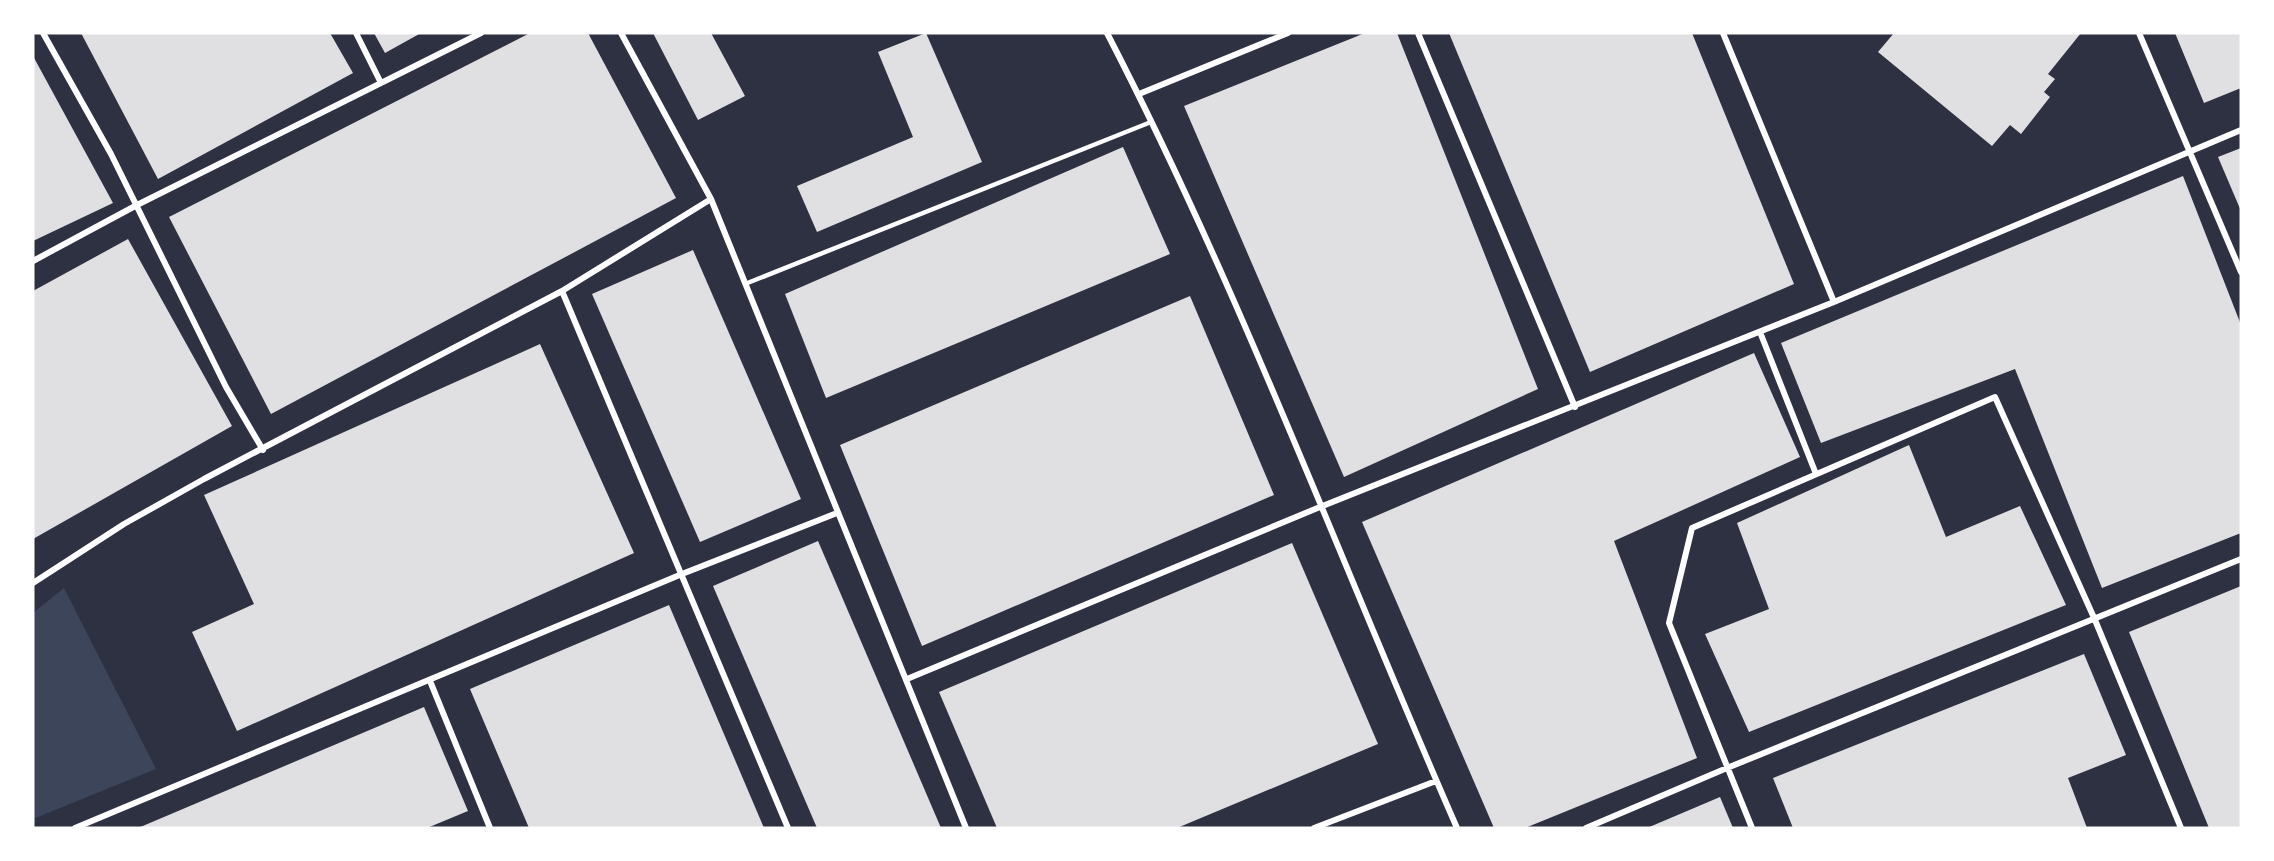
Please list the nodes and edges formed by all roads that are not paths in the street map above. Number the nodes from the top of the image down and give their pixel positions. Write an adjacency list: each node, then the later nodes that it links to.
1 (43, 33): 16 (street)
2 (356, 33): 10 (street)
3 (481, 33): 10 (street)
4 (621, 33): 15 (street)
5 (1107, 33): 11 (street)
6 (1288, 33): 11 (street)
7 (1418, 33): 23 (street)
8 (1723, 33): 21 (street)
9 (2139, 33): 14 (street)
10 (381, 83): 16 (street)
11 (1139, 94): 12 (street)
12 (1151, 122): 19 (lane); 26 (street)
13 (2241, 130): 14 (street)
14 (2189, 151): 18 (street); 21 (street)
15 (711, 200): 19 (street); 20 (street)
16 (136, 205): 17 (street); 24 (street)
17 (33, 261)
18 (2241, 272)
19 (745, 284): 27 (street)
20 (562, 291): 24 (street); 29 (street)
21 (1833, 302): 22 (street)
22 (1760, 332): 23 (street); 25 (street)
23 (1575, 407): 26 (street)
24 (263, 450): 30 (street)
25 (1816, 474): 31 (street); 34 (street)
26 (1320, 507): 32 (street); 35 (street)
27 (837, 513): 29 (street); 32 (street)
28 (2241, 559): 31 (street)
29 (682, 574): 33 (street); 38 (street)
30 (33, 583)
31 (2095, 620): 34 (street); 44 (street)
32 (907, 679): 39 (street)
33 (430, 681): 36 (street); 37 (street)
34 (1727, 768): 42 (street); 43 (street)
35 (1436, 781): 40 (street); 41 (street)
36 (76, 828)
37 (490, 828)
38 (788, 828)
39 (966, 828)
40 (1314, 828)
41 (1457, 828)
42 (1586, 828)
43 (1752, 828)
44 (2181, 828)

